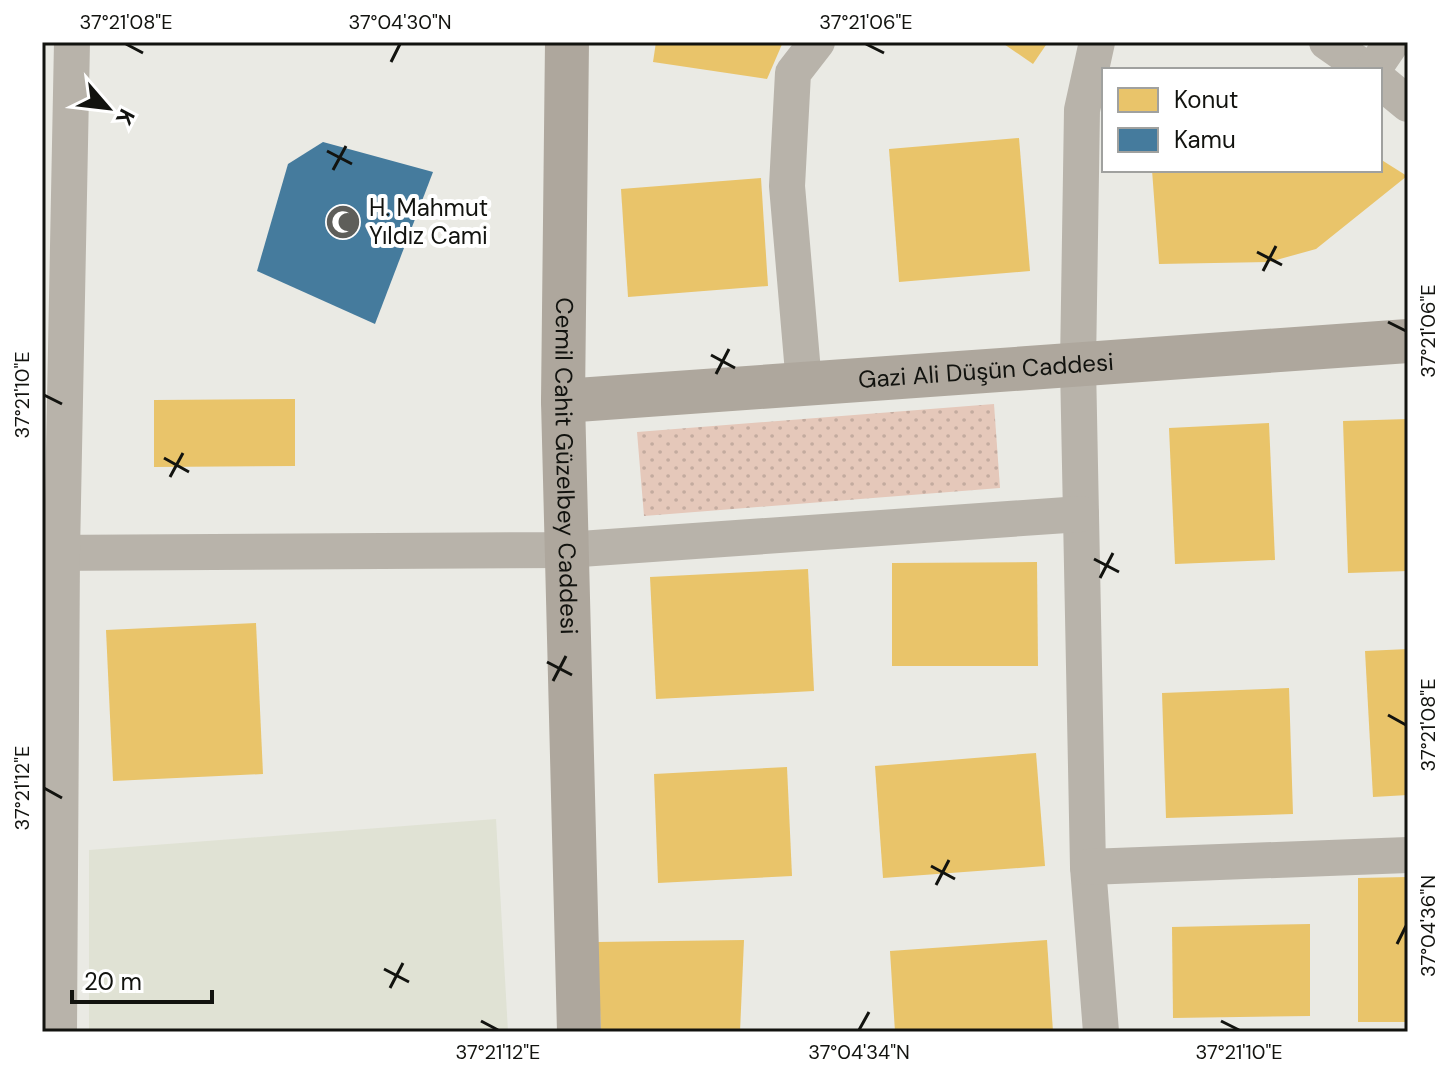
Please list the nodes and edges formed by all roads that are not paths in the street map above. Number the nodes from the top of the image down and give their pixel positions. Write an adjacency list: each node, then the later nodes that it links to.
1 (72, 42): 17 (street)
2 (567, 42): 14 (street, Cemil Cahit Güzelbey Caddesi)
3 (817, 42): 13 (street)
4 (1097, 42): 12 (street)
5 (1327, 42): 7 (street)
6 (1392, 42): 8 (street)
7 (1367, 68)
8 (1372, 68)
9 (1382, 83): 10 (street)
10 (1408, 104)
11 (1408, 341): 12 (street, Gazi Ali Düşün Caddesi)
12 (1078, 365): 13 (street, Gazi Ali Düşün Caddesi); 15 (street)
13 (804, 384): 14 (street, Gazi Ali Düşün Caddesi)
14 (563, 401): 16 (street, Cemil Cahit Güzelbey Caddesi)
15 (1081, 514): 16 (street); 19 (street)
16 (566, 550): 17 (street); 21 (street, Cemil Cahit Güzelbey Caddesi)
17 (52, 553): 20 (street)
18 (1408, 855): 19 (street)
19 (1088, 867): 22 (street)
20 (59, 1032)
21 (579, 1032)
22 (1101, 1032)

